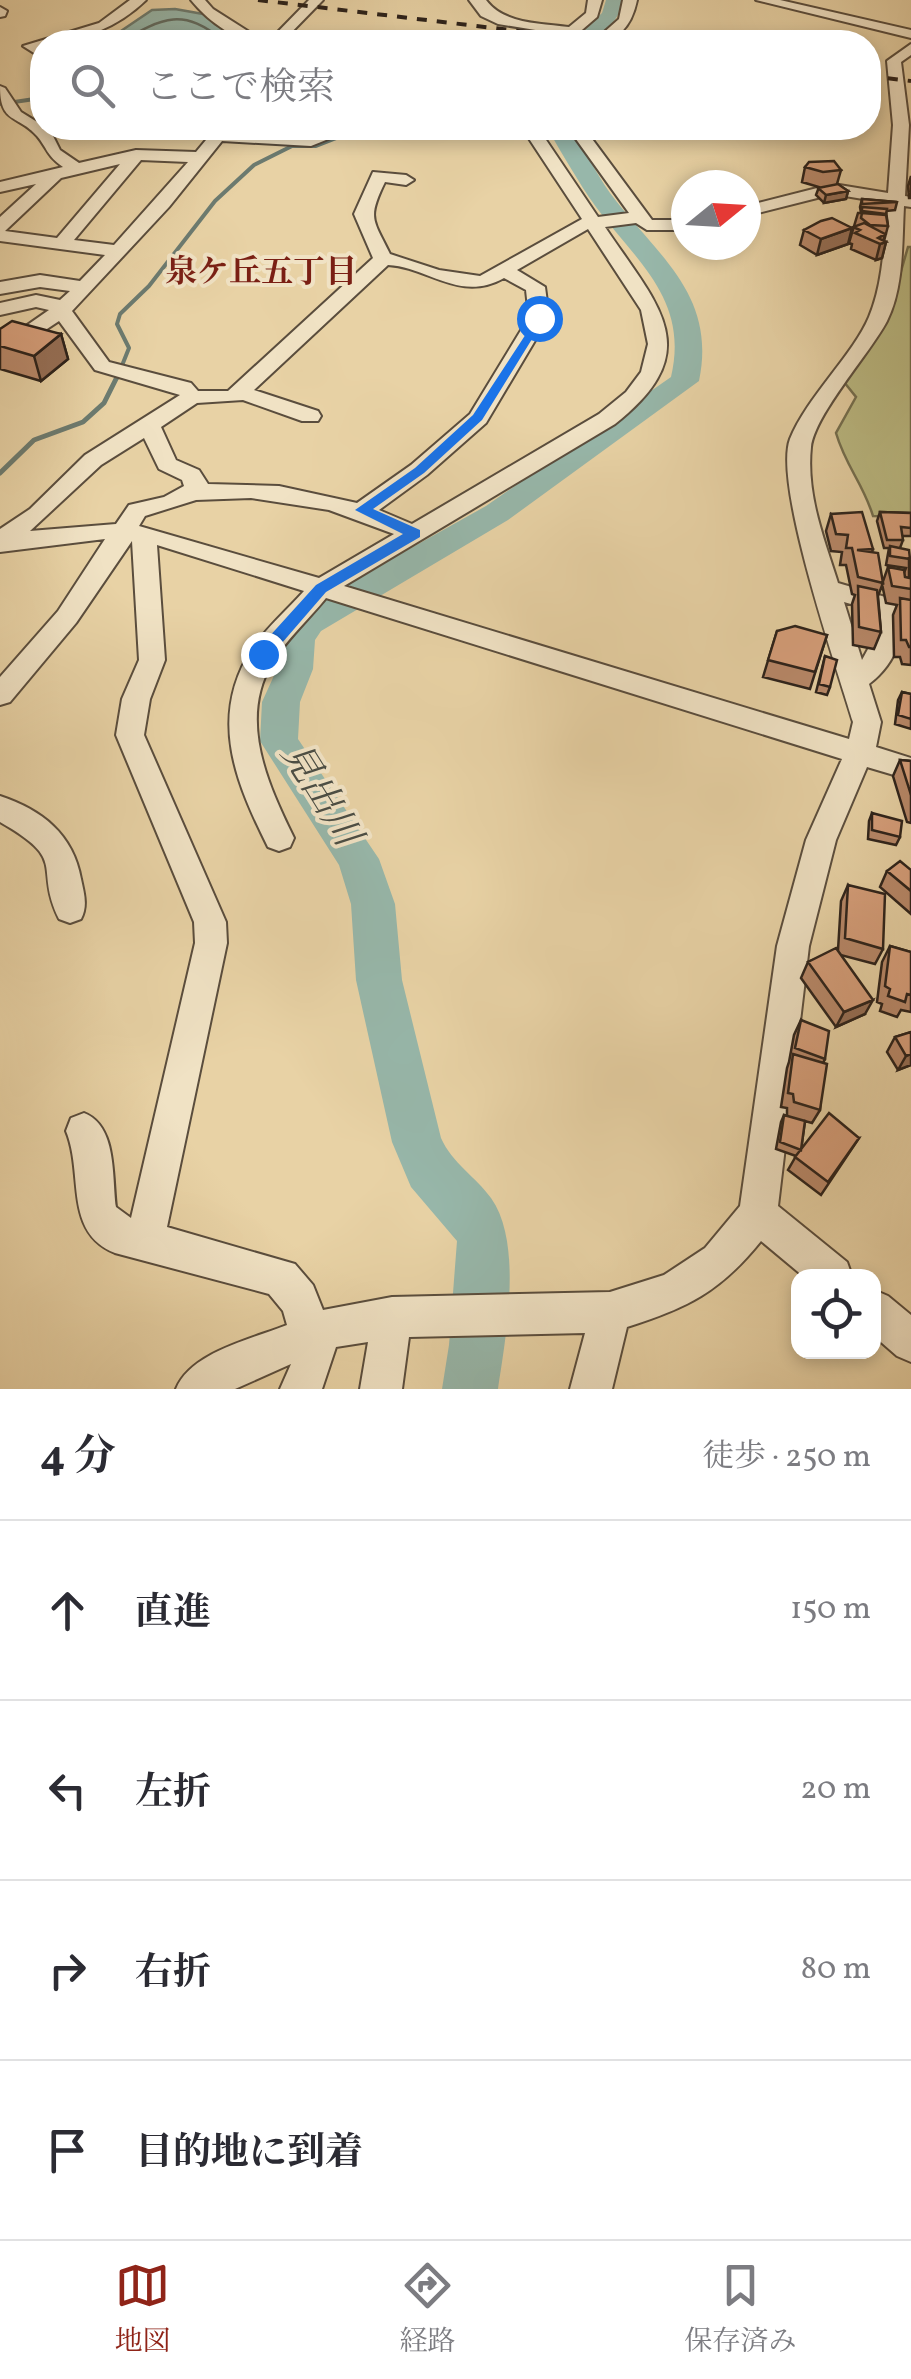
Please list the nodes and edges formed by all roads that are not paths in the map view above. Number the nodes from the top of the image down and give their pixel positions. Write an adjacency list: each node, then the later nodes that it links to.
1 (140, 0): 8 (street)
2 (198, 0): 9 (street)
3 (316, 0): 10 (street)
4 (476, 0): 11 (street)
5 (594, 0): 12 (street)
6 (630, 0): 13 (street)
7 (763, 0): 14 (street)
8 (89, 30)
9 (237, 30)
10 (286, 30)
11 (540, 30)
12 (574, 30)
13 (615, 30)
14 (911, 34)
15 (911, 48): 28 (street)
16 (0, 91): 17 (street)
17 (7, 115)
18 (47, 140): 24 (street)
19 (215, 140): 23 (street)
20 (538, 140): 31 (street)
21 (585, 140): 30 (street)
22 (136, 155): 23 (street); 24 (street); 35 (street)
23 (202, 157): 37 (street)
24 (75, 168): 25 (street)
25 (54, 176): 27 (street); 33 (street)
26 (406, 180): 38 (street)
27 (0, 188)
28 (904, 201): 29 (street); 36 (street)
29 (761, 207)
30 (640, 217): 31 (street); 32 (street)
31 (593, 223): 39 (street); 52 (street)
32 (671, 225)
33 (0, 227)
34 (0, 236): 35 (street)
35 (60, 244): 37 (street)
36 (903, 244): 55 (street)
37 (117, 252): 40 (street)
38 (383, 259): 39 (street); 45 (street)
39 (506, 272): 50 (street)
40 (85, 287): 41 (street); 43 (street)
41 (0, 288)
42 (0, 309): 43 (street)
43 (62, 309): 44 (street); 46 (street)
44 (0, 354)
45 (239, 392): 46 (street); 47 (street)
46 (192, 396): 48 (street)
47 (310, 416)
48 (149, 425): 49 (street); 53 (street)
49 (192, 493): 50 (street); 51 (street)
50 (362, 510): 52 (street)
51 (134, 532): 53 (street); 54 (street); 57 (street); 65 (street)
52 (415, 534): 54 (street)
53 (0, 543)
54 (321, 588): 58 (street); 61 (street)
55 (830, 589): 56 (street); 56 (street)
56 (856, 682): 58 (street)
57 (0, 694)
58 (860, 754): 59 (street); 64 (street)
59 (911, 768)
60 (2, 813): 62 (street)
61 (279, 838)
62 (70, 909)
63 (84, 1131): 65 (street)
64 (758, 1214): 66 (street); 67 (street)
65 (145, 1240): 70 (street)
66 (825, 1269)
67 (610, 1312): 68 (street); 75 (street)
68 (392, 1316): 70 (street); 74 (street)
69 (881, 1316): 71 (street)
70 (312, 1334): 72 (street); 73 (street)
71 (911, 1342)
72 (197, 1389)
73 (300, 1389)
74 (381, 1389)
75 (591, 1389)

